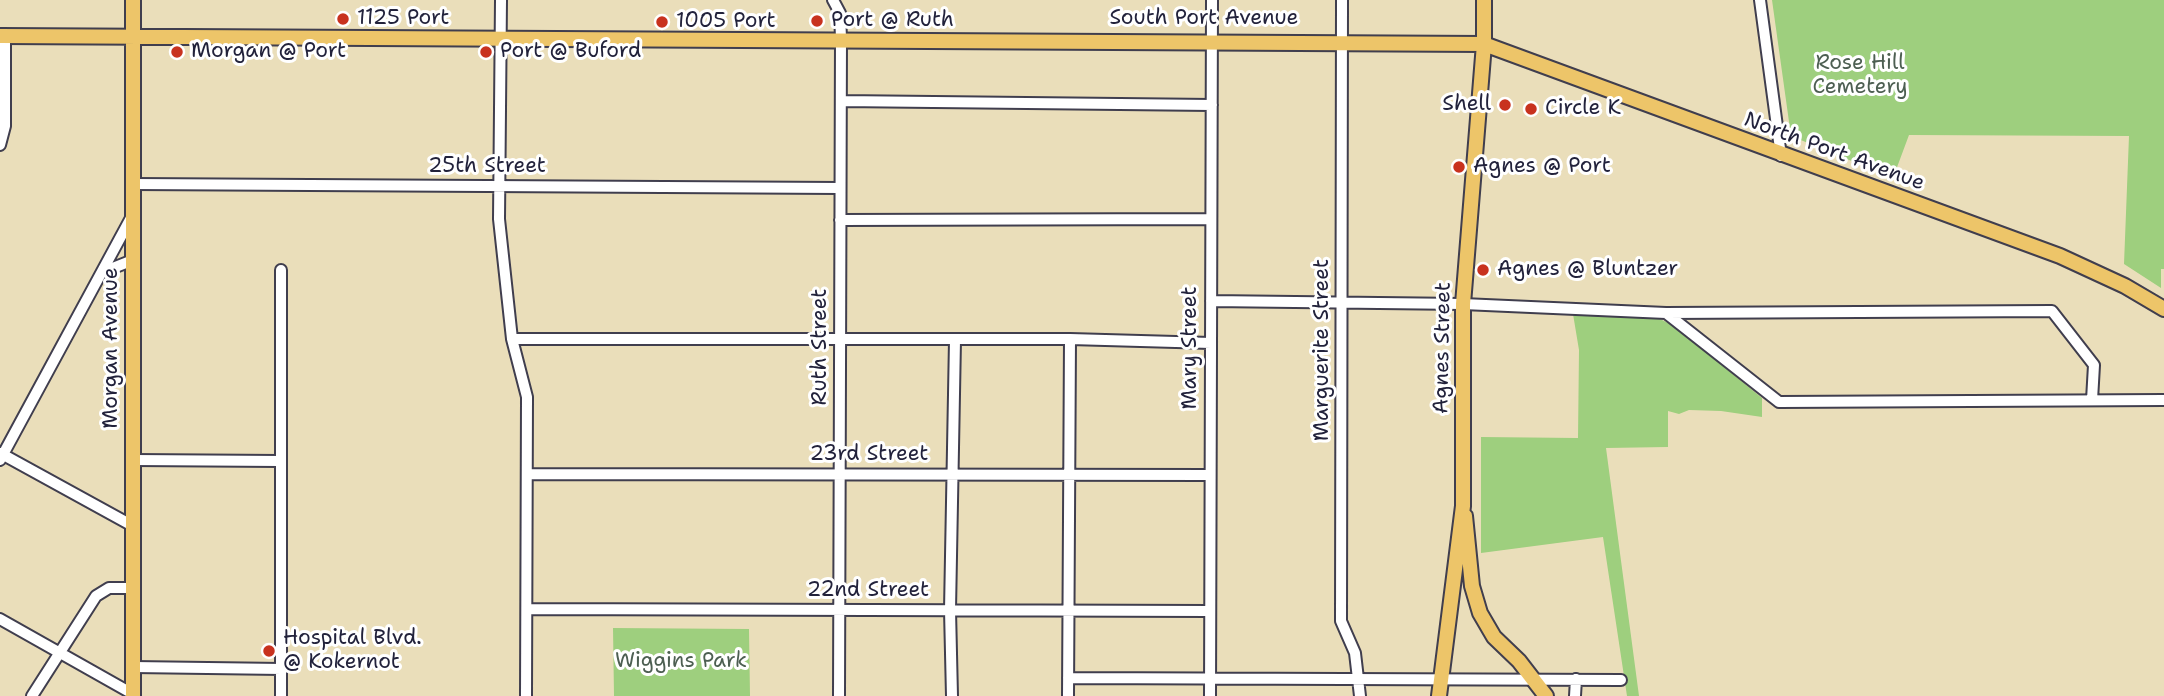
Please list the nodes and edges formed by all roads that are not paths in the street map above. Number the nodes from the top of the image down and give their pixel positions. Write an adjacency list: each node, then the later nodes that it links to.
1 (133, 0): 8 (main road, Morgan Avenue)
2 (501, 0): 10 (street)
3 (833, 0): 11 (street, Ruth Street)
4 (1212, 0): 12 (street, Mary Street)
5 (1342, 0): 13 (street, Marguerite Street)
6 (1484, 0): 14 (main road, Agnes Street)
7 (1760, 0): 18 (street)
8 (133, 34): 9 (main road, South Port Avenue); 10 (main road, South Port Avenue); 19 (main road, Morgan Avenue)
9 (2, 35): 17 (street)
10 (501, 38): 11 (main road, South Port Avenue); 20 (street)
11 (841, 38): 12 (main road, South Port Avenue); 15 (street, Ruth Street)
12 (1212, 40): 13 (main road, South Port Avenue); 16 (street, Mary Street)
13 (1342, 41): 14 (main road, South Port Avenue); 29 (street, Marguerite Street)
14 (1484, 44): 18 (main road, North Port Avenue); 30 (main road, Agnes Street)
15 (841, 101): 16 (street); 21 (street, Ruth Street)
16 (1212, 105): 23 (street, Mary Street)
17 (0, 145)
18 (1781, 156): 31 (main road, North Port Avenue)
19 (133, 184): 20 (street, 25th Street); 22 (main road, Morgan Avenue)
20 (500, 187): 21 (street, 25th Street); 33 (street)
21 (841, 188): 24 (street, Ruth Street)
22 (133, 214): 25 (main road, Morgan Avenue); 27 (street)
23 (1210, 219): 24 (street); 28 (street, Mary Street)
24 (840, 220): 34 (street, Ruth Street)
25 (133, 260): 27 (street); 41 (main road, Morgan Avenue)
26 (281, 270): 42 (street)
27 (103, 272): 40 (street)
28 (1211, 301): 29 (street); 37 (street, Mary Street)
29 (1342, 303): 30 (street); 64 (street, Marguerite Street)
30 (1462, 304): 32 (street); 48 (main road, Agnes Street)
31 (2164, 309)
32 (1666, 313): 38 (street); 38 (street)
33 (512, 339): 34 (street); 43 (street)
34 (840, 339): 36 (street); 44 (street, Ruth Street)
35 (1070, 339): 36 (street); 37 (street); 47 (street)
36 (955, 340): 45 (street)
37 (1211, 343): 46 (street, Mary Street)
38 (2092, 400): 39 (street)
39 (2164, 400)
40 (1, 456): 49 (street)
41 (133, 460): 42 (street); 49 (main road, Morgan Avenue)
42 (280, 461): 59 (street)
43 (528, 474): 44 (street, 23rd Street); 51 (street)
44 (840, 474): 45 (street, 23rd Street); 52 (street, Ruth Street)
45 (952, 475): 47 (street, 23rd Street); 53 (street)
46 (1209, 475): 47 (street, 23rd Street); 55 (street, Mary Street)
47 (1069, 476): 54 (street)
48 (1463, 506): 60 (main road); 63 (main road, Agnes Street)
49 (133, 526): 50 (main road, Morgan Avenue)
50 (133, 588): 57 (street); 58 (main road, Morgan Avenue)
51 (527, 610): 52 (street, 22nd Street); 70 (street)
52 (839, 610): 53 (street, 22nd Street); 71 (street, Ruth Street)
53 (950, 610): 54 (street, 22nd Street); 72 (street)
54 (1068, 611): 55 (street, 22nd Street); 61 (street)
55 (1210, 611): 62 (street, Mary Street)
56 (0, 619): 57 (street)
57 (57, 652): 67 (street); 68 (street)
58 (133, 667): 59 (street); 67 (main road, Morgan Avenue)
59 (282, 669): 69 (street)
60 (1532, 677): 63 (street); 65 (street); 77 (main road)
61 (1068, 678): 62 (street); 73 (street)
62 (1210, 678): 64 (street); 74 (street, Mary Street)
63 (1439, 678): 64 (street); 76 (main road, Agnes Street)
64 (1360, 679): 75 (street, Marguerite Street)
65 (1576, 679): 66 (street); 78 (street)
66 (1621, 680)
67 (133, 695)
68 (32, 696)
69 (281, 696)
70 (527, 696)
71 (839, 696)
72 (952, 696)
73 (1068, 696)
74 (1210, 696)
75 (1360, 696)
76 (1439, 696)
77 (1546, 696)
78 (1575, 696)

